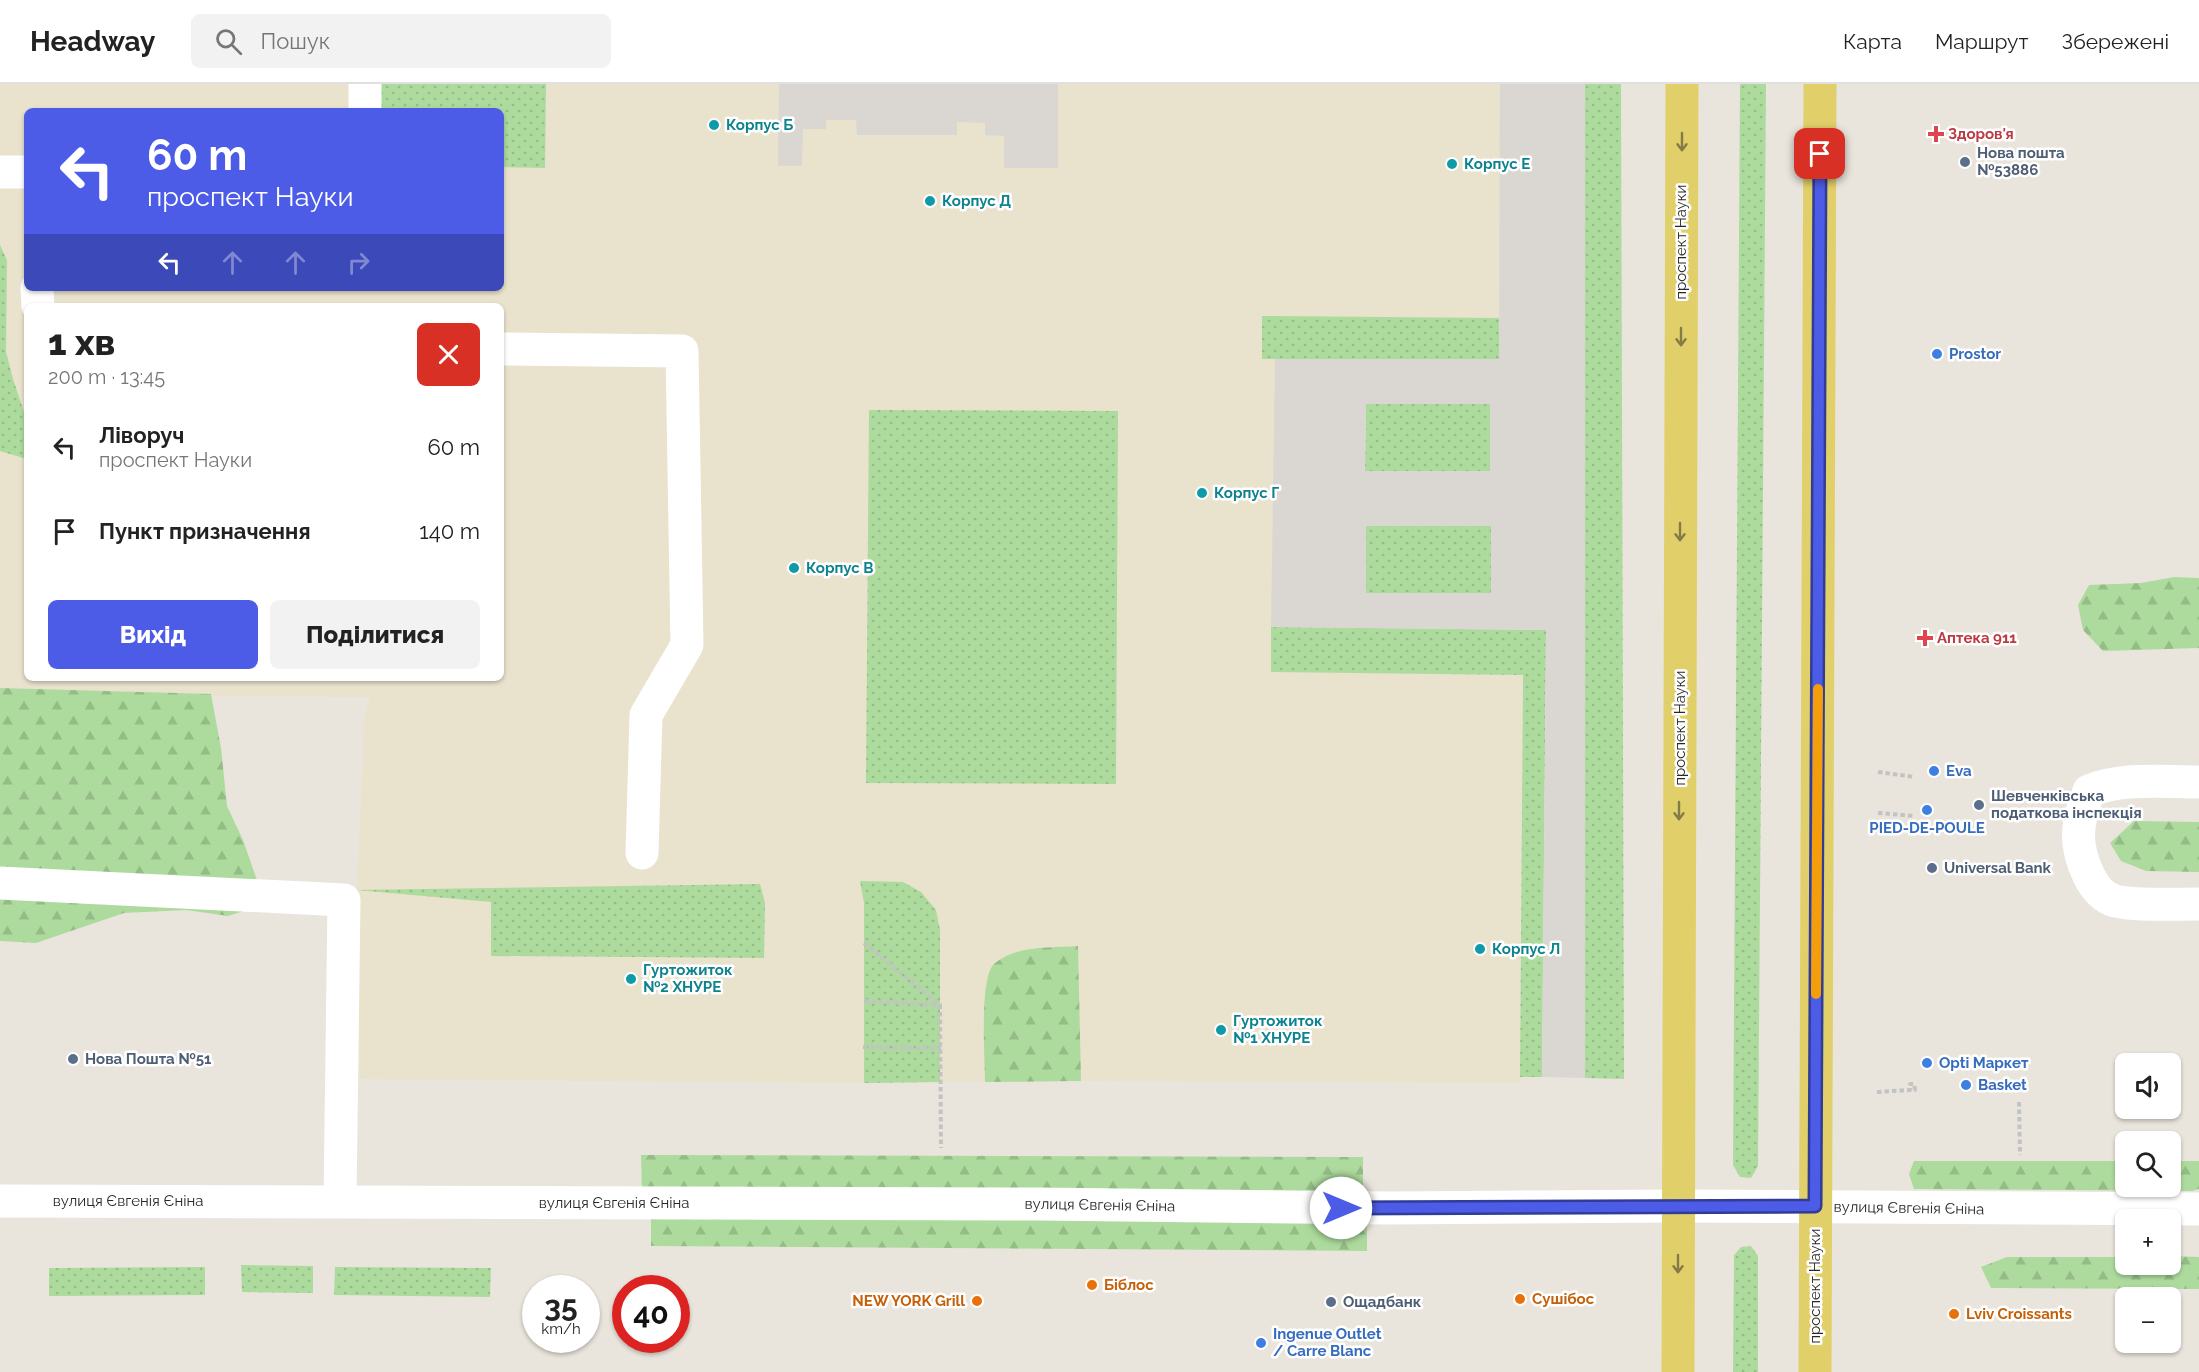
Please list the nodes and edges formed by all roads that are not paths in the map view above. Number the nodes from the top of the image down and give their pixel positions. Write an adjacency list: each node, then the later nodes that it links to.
1 (365, 84): 4 (street)
2 (1682, 84): 14 (main road, проспект Науки, one-way to 14)
3 (1820, 84): 15 (main road, проспект Науки)
4 (365, 108)
5 (0, 172): 6 (street)
6 (24, 172)
7 (504, 349): 9 (street)
8 (2199, 782): 11 (street)
9 (642, 853)
10 (0, 883): 13 (street)
11 (2199, 904)
12 (0, 1201): 13 (street, вулиця Євгенія Єніна)
13 (340, 1201): 14 (street, вулиця Євгенія Єніна)
14 (1678, 1206): 15 (street, вулиця Євгенія Єніна); 17 (main road, проспект Науки, one-way to 17)
15 (1815, 1206): 16 (street, вулиця Євгенія Єніна); 18 (main road, проспект Науки)
16 (2199, 1209)
17 (1678, 1372)
18 (1815, 1372)

